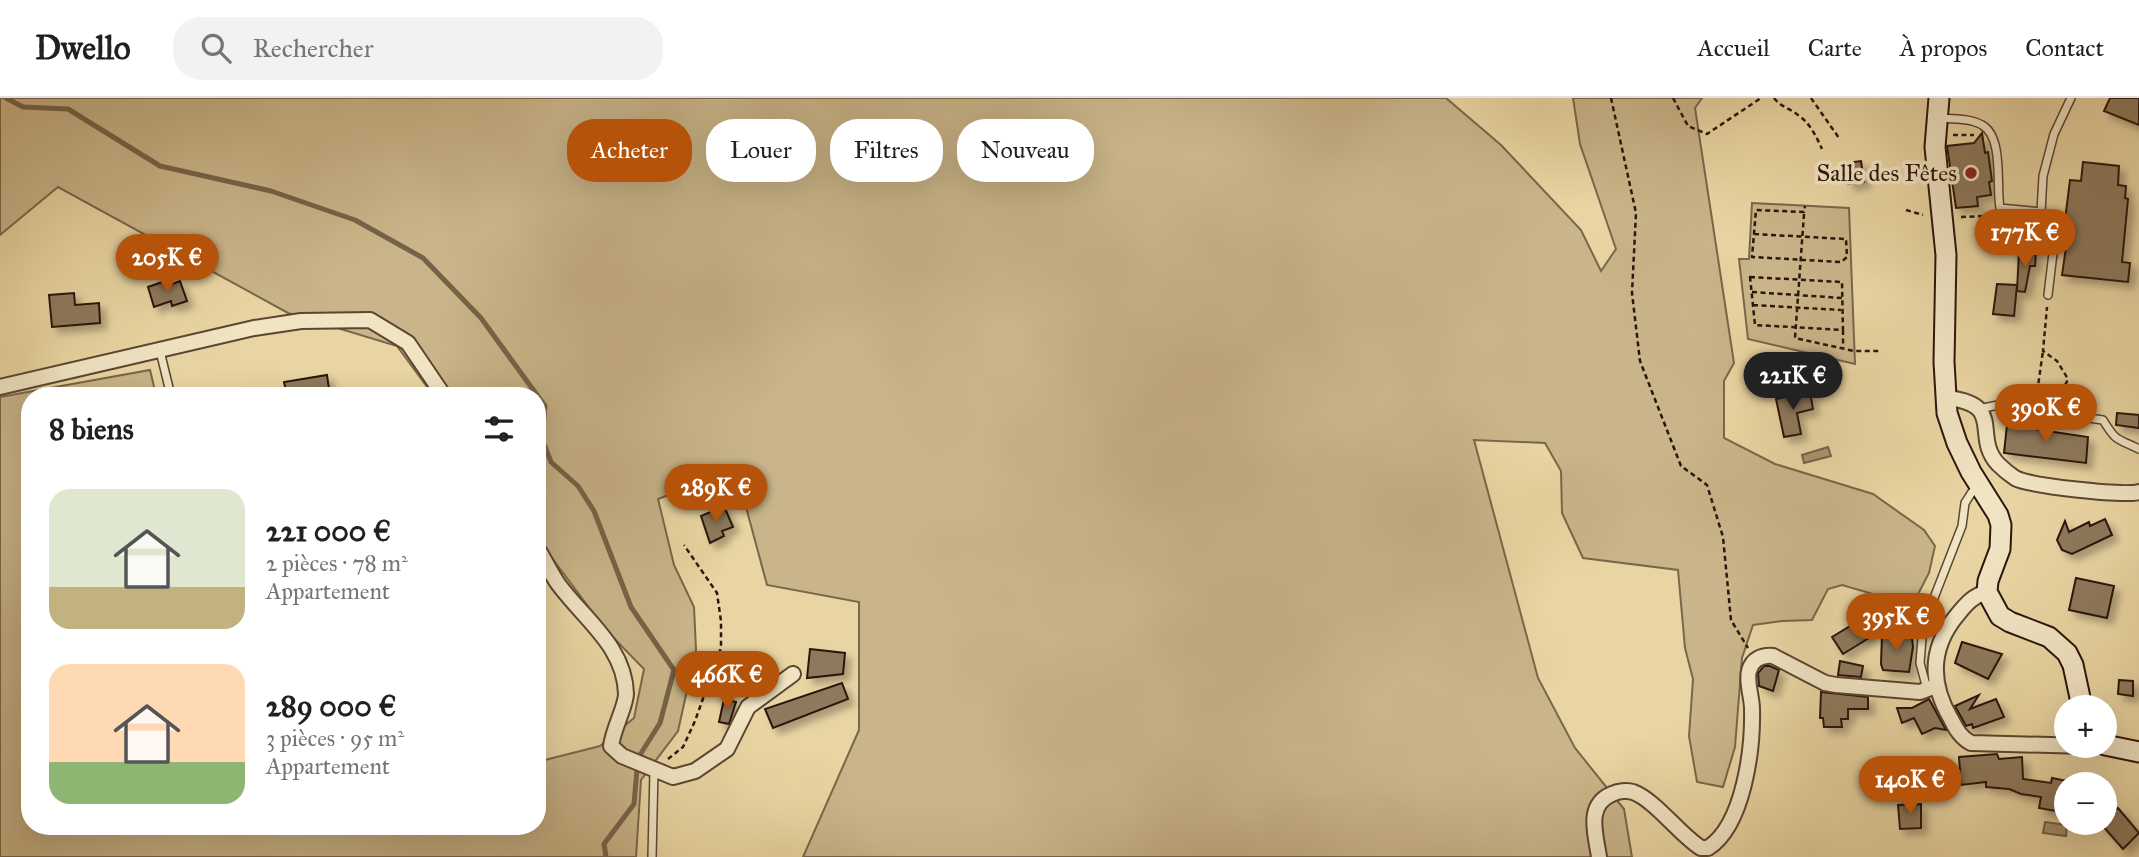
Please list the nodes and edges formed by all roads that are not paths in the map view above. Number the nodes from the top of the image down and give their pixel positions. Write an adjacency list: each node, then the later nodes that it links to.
1 (2071, 98): 3 (lane)
2 (1937, 108): 3 (lane); 9 (street)
3 (2040, 212): 4 (lane)
4 (2048, 295)
5 (160, 351): 6 (street); 7 (lane); 8 (street)
6 (0, 387)
7 (169, 387)
8 (438, 387)
9 (1948, 398): 10 (street); 12 (street)
10 (1979, 409): 11 (lane); 13 (street)
11 (2139, 449)
12 (1980, 486): 15 (street); 17 (lane)
13 (2139, 492)
14 (546, 563): 22 (street)
15 (1987, 592): 17 (street); 18 (street)
16 (793, 674): 22 (street)
17 (1931, 688): 19 (street); 24 (street)
18 (2079, 695)
19 (2054, 745)
20 (2117, 747): 21 (street)
21 (2139, 752)
22 (650, 768): 23 (lane)
23 (652, 857)
24 (1599, 857)

